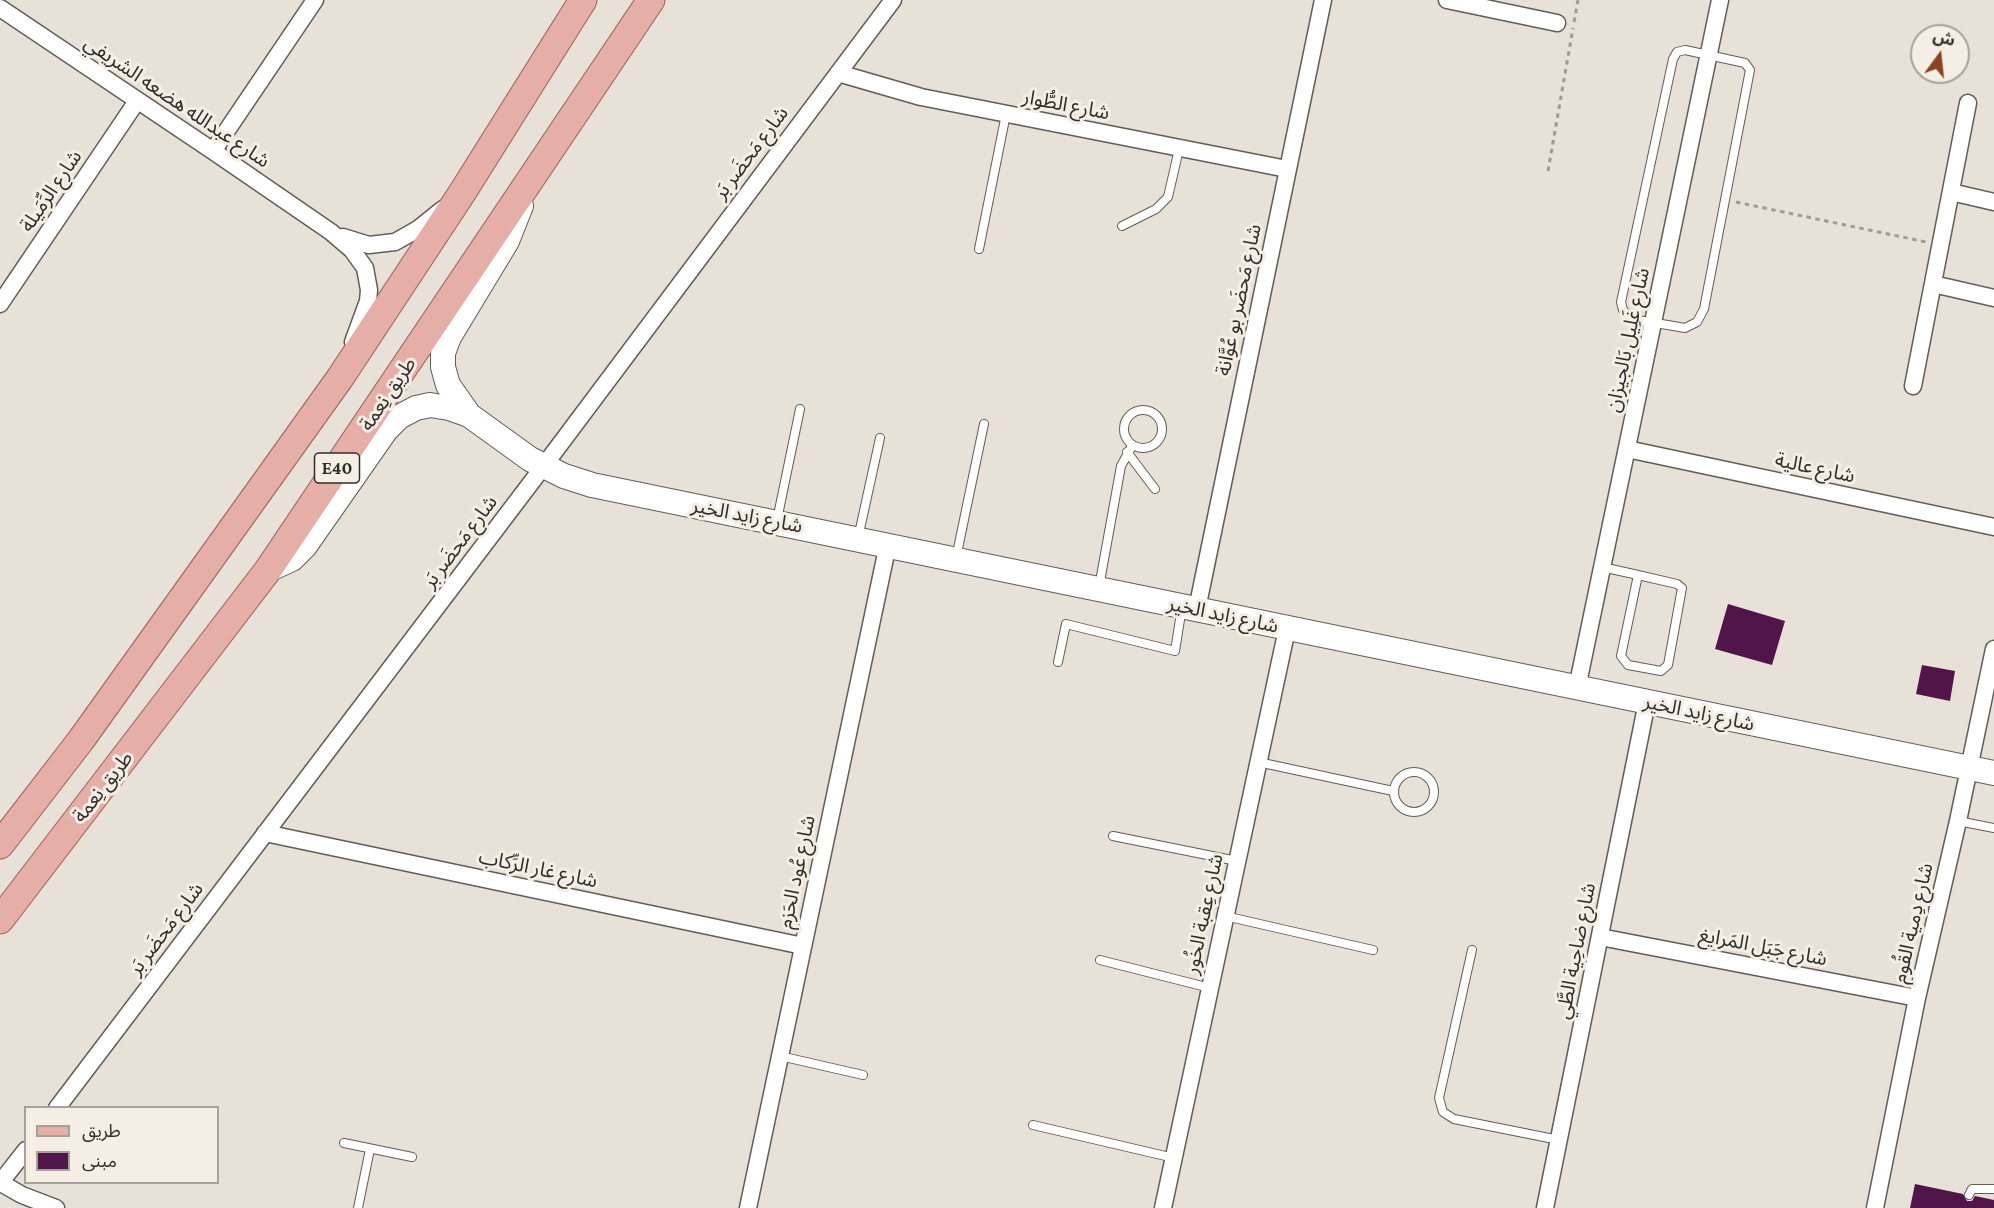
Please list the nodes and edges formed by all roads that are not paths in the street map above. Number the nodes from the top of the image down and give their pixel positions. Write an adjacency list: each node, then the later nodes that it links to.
1 (315, 0): 16 (street)
2 (583, 0): 20 (main road, E40)
3 (651, 0): 18 (main road, طريق نِعمة / E40)
4 (893, 0): 11 (street, شارع مَحضَر بَر)
5 (1323, 0): 17 (street, شارع مَحضَر بو عُوَّانة)
6 (1447, 0): 9 (street)
7 (1720, 0): 10 (street, شارع غَلِيل بَالجيزان)
8 (0, 8): 12 (street, شارع عبدالله هضعه الشريفي)
9 (1557, 23)
10 (1709, 55): 28 (street, شارع غَلِيل بَالجيزان); 28 (lane); 28 (lane)
11 (838, 73): 14 (street, شارع الطُّوار); 37 (street, شارع مَحضَر بَر)
12 (137, 101): 16 (street, شارع عبدالله هضعه الشريفي); 27 (street, شارع الرِّمَيلة)
13 (1968, 103): 19 (street)
14 (1006, 114): 15 (street, شارع الطُّوار); 24 (lane)
15 (1179, 149): 17 (street, شارع الطُّوار); 22 (lane)
16 (213, 151): 23 (street, شارع عبدالله هضعه الشريفي)
17 (1287, 169): 48 (street, شارع مَحضَر بو عُوَّانة)
18 (526, 189): 32 (street); 45 (main road, طريق نِعمة / E40)
19 (1951, 192): 21 (street); 25 (street)
20 (462, 193): 23 (street, شارع عبدالله هضعه الشريفي); 29 (main road, E40)
21 (1994, 202)
22 (1122, 226)
23 (331, 232): 29 (street, شارع عبدالله هضعه الشريفي)
24 (979, 249)
25 (1933, 284): 26 (street); 30 (street)
26 (1994, 298)
27 (0, 304)
28 (1653, 324): 36 (street, شارع غَلِيل بَالجيزان)
29 (340, 378): 62 (main road, E40)
30 (1912, 386)
31 (800, 409): 39 (lane)
32 (469, 415): 37 (street, شارع زايد الخير); 45 (street)
33 (984, 424): 43 (lane)
34 (880, 438): 41 (lane)
35 (1129, 449): 35 (lane); 38 (lane); 47 (lane)
36 (1627, 449): 40 (street, شارع عالية); 44 (street, شارع غَلِيل بَالجيزان)
37 (543, 467): 39 (street, شارع زايد الخير); 60 (street, شارع مَحضَر بَر)
38 (1155, 489)
39 (777, 522): 41 (street, شارع زايد الخير)
40 (1994, 527)
41 (858, 539): 42 (street, شارع زايد الخير)
42 (888, 544): 43 (street, شارع زايد الخير); 67 (street, شارع عُود الحَزم)
43 (956, 558): 47 (street, شارع زايد الخير)
44 (1602, 567): 46 (lane); 52 (street, شارع غَلِيل بَالجيزان)
45 (268, 570): 65 (main road, طريق نِعمة / E40)
46 (1638, 575): 46 (lane)
47 (1098, 588): 48 (street, شارع زايد الخير)
48 (1189, 608): 49 (street, شارع زايد الخير); 51 (lane)
49 (1287, 629): 52 (street, شارع زايد الخير); 54 (street, شارع عِقبة الخُور)
50 (1993, 658): 55 (street, شارع دِمية القُوم)
51 (1058, 662)
52 (1577, 688): 53 (street, شارع زايد الخير)
53 (1647, 702): 55 (street, شارع زايد الخير); 66 (street, شارع ضاحِية الطَّي)
54 (1258, 762): 57 (lane); 63 (street, شارع عِقبة الخُور)
55 (1968, 768): 56 (street, شارع زايد الخير); 58 (street, شارع دِمية القُوم)
56 (1994, 773)
57 (1393, 791): 57 (lane)
58 (1958, 821): 59 (lane); 72 (street, شارع دِمية القُوم)
59 (1994, 828)
60 (265, 833): 67 (street, شارع غار الرِّكاب); 75 (street, شارع مَحضَر بَر)
61 (1113, 836): 63 (lane)
62 (0, 845)
63 (1237, 861): 64 (street, شارع عِقبة الخُور)
64 (1226, 916): 68 (lane); 71 (street, شارع عِقبة الخُور)
65 (0, 920)
66 (1600, 937): 72 (street, شارع جَبَل المَرايغ); 77 (street, شارع ضاحِية الطَّي)
67 (803, 946): 73 (street, شارع عُود الحَزم)
68 (1373, 950)
69 (1472, 950): 77 (lane)
70 (1100, 960): 71 (lane)
71 (1210, 988): 82 (street, شارع عِقبة الخُور)
72 (1917, 998): 91 (street, شارع دِمية القُوم)
73 (780, 1056): 74 (lane); 88 (street, شارع عُود الحَزم)
74 (863, 1075)
75 (58, 1106)
76 (1033, 1125): 82 (lane)
77 (1559, 1140): 90 (street, شارع ضاحِية الطَّي)
78 (344, 1143): 79 (lane)
79 (370, 1149): 81 (lane); 87 (lane)
80 (24, 1153): 83 (street)
81 (412, 1157)
82 (1174, 1158): 89 (street, شارع عِقبة الخُور)
83 (0, 1183): 86 (street)
84 (1994, 1189): 85 (lane)
85 (1969, 1195)
86 (56, 1208)
87 (358, 1208)
88 (748, 1208)
89 (1163, 1208)
90 (1545, 1208)
91 (1875, 1208)

